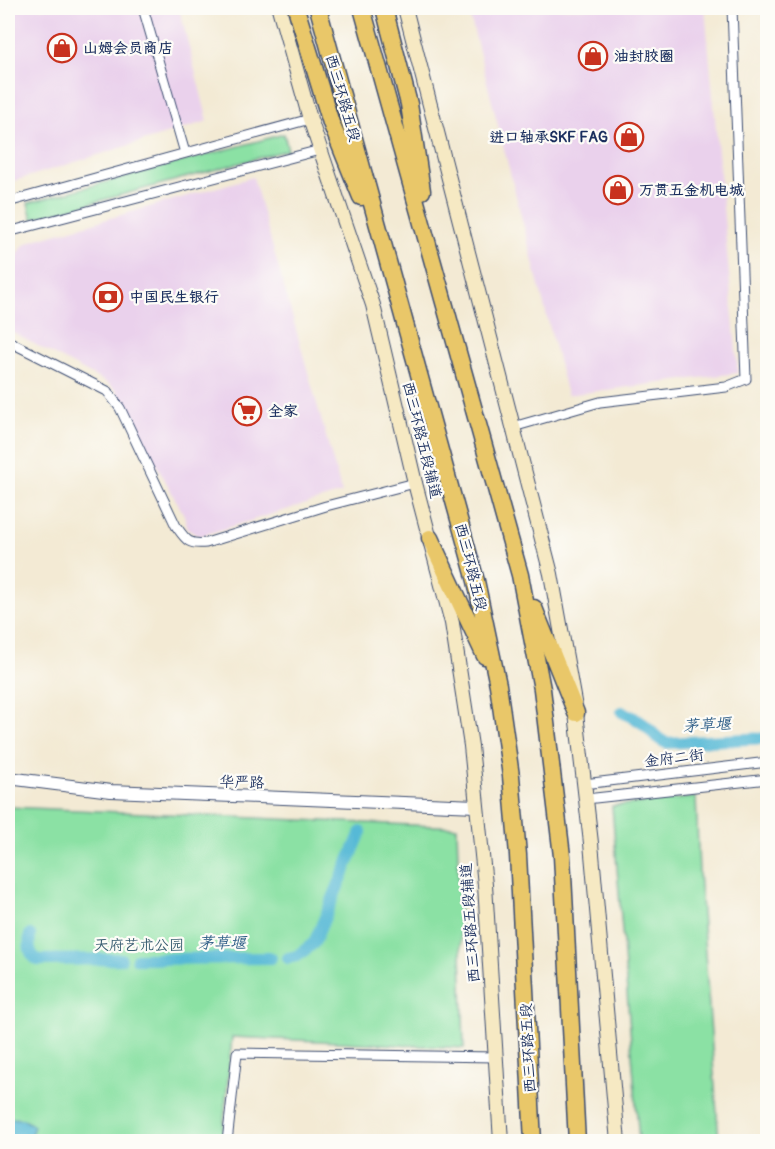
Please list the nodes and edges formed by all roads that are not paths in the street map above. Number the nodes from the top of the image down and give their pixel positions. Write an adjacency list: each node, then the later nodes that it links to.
1 (143, 8): 11 (street)
2 (279, 8): 9 (main road, 西三环路五段辅道)
3 (296, 8): 15 (highway)
4 (318, 8): 15 (highway, 西三环路五段)
5 (362, 8): 14 (highway)
6 (384, 8): 14 (highway)
7 (405, 8): 17 (main road)
8 (732, 8): 17 (street)
9 (310, 119): 10 (main road, 西三环路五段辅道); 11 (street)
10 (320, 150): 13 (street); 18 (main road, 西三环路五段辅道)
11 (185, 153): 12 (street)
12 (8, 202)
13 (8, 232)
14 (433, 263): 20 (highway)
15 (391, 269): 21 (highway, 西三环路五段)
16 (8, 341): 18 (street)
17 (513, 427): 22 (main road)
18 (415, 483): 19 (main road, 西三环路五段辅道)
19 (430, 538): 21 (highway); 28 (main road, 西三环路五段辅道)
20 (520, 575): 22 (highway); 33 (highway)
21 (498, 685): 32 (highway, 西三环路五段)
22 (576, 713): 26 (main road)
23 (768, 762): 26 (street, 金府二街)
24 (8, 778): 28 (street, 华严路)
25 (768, 778): 27 (street, 金府二街)
26 (584, 784): 27 (main road)
27 (586, 799): 34 (main road)
28 (476, 806): 29 (main road, 西三环路五段辅道)
29 (496, 1058): 30 (street); 31 (main road, 西三环路五段辅道)
30 (227, 1142)
31 (501, 1142)
32 (532, 1142)
33 (577, 1142)
34 (618, 1142)

